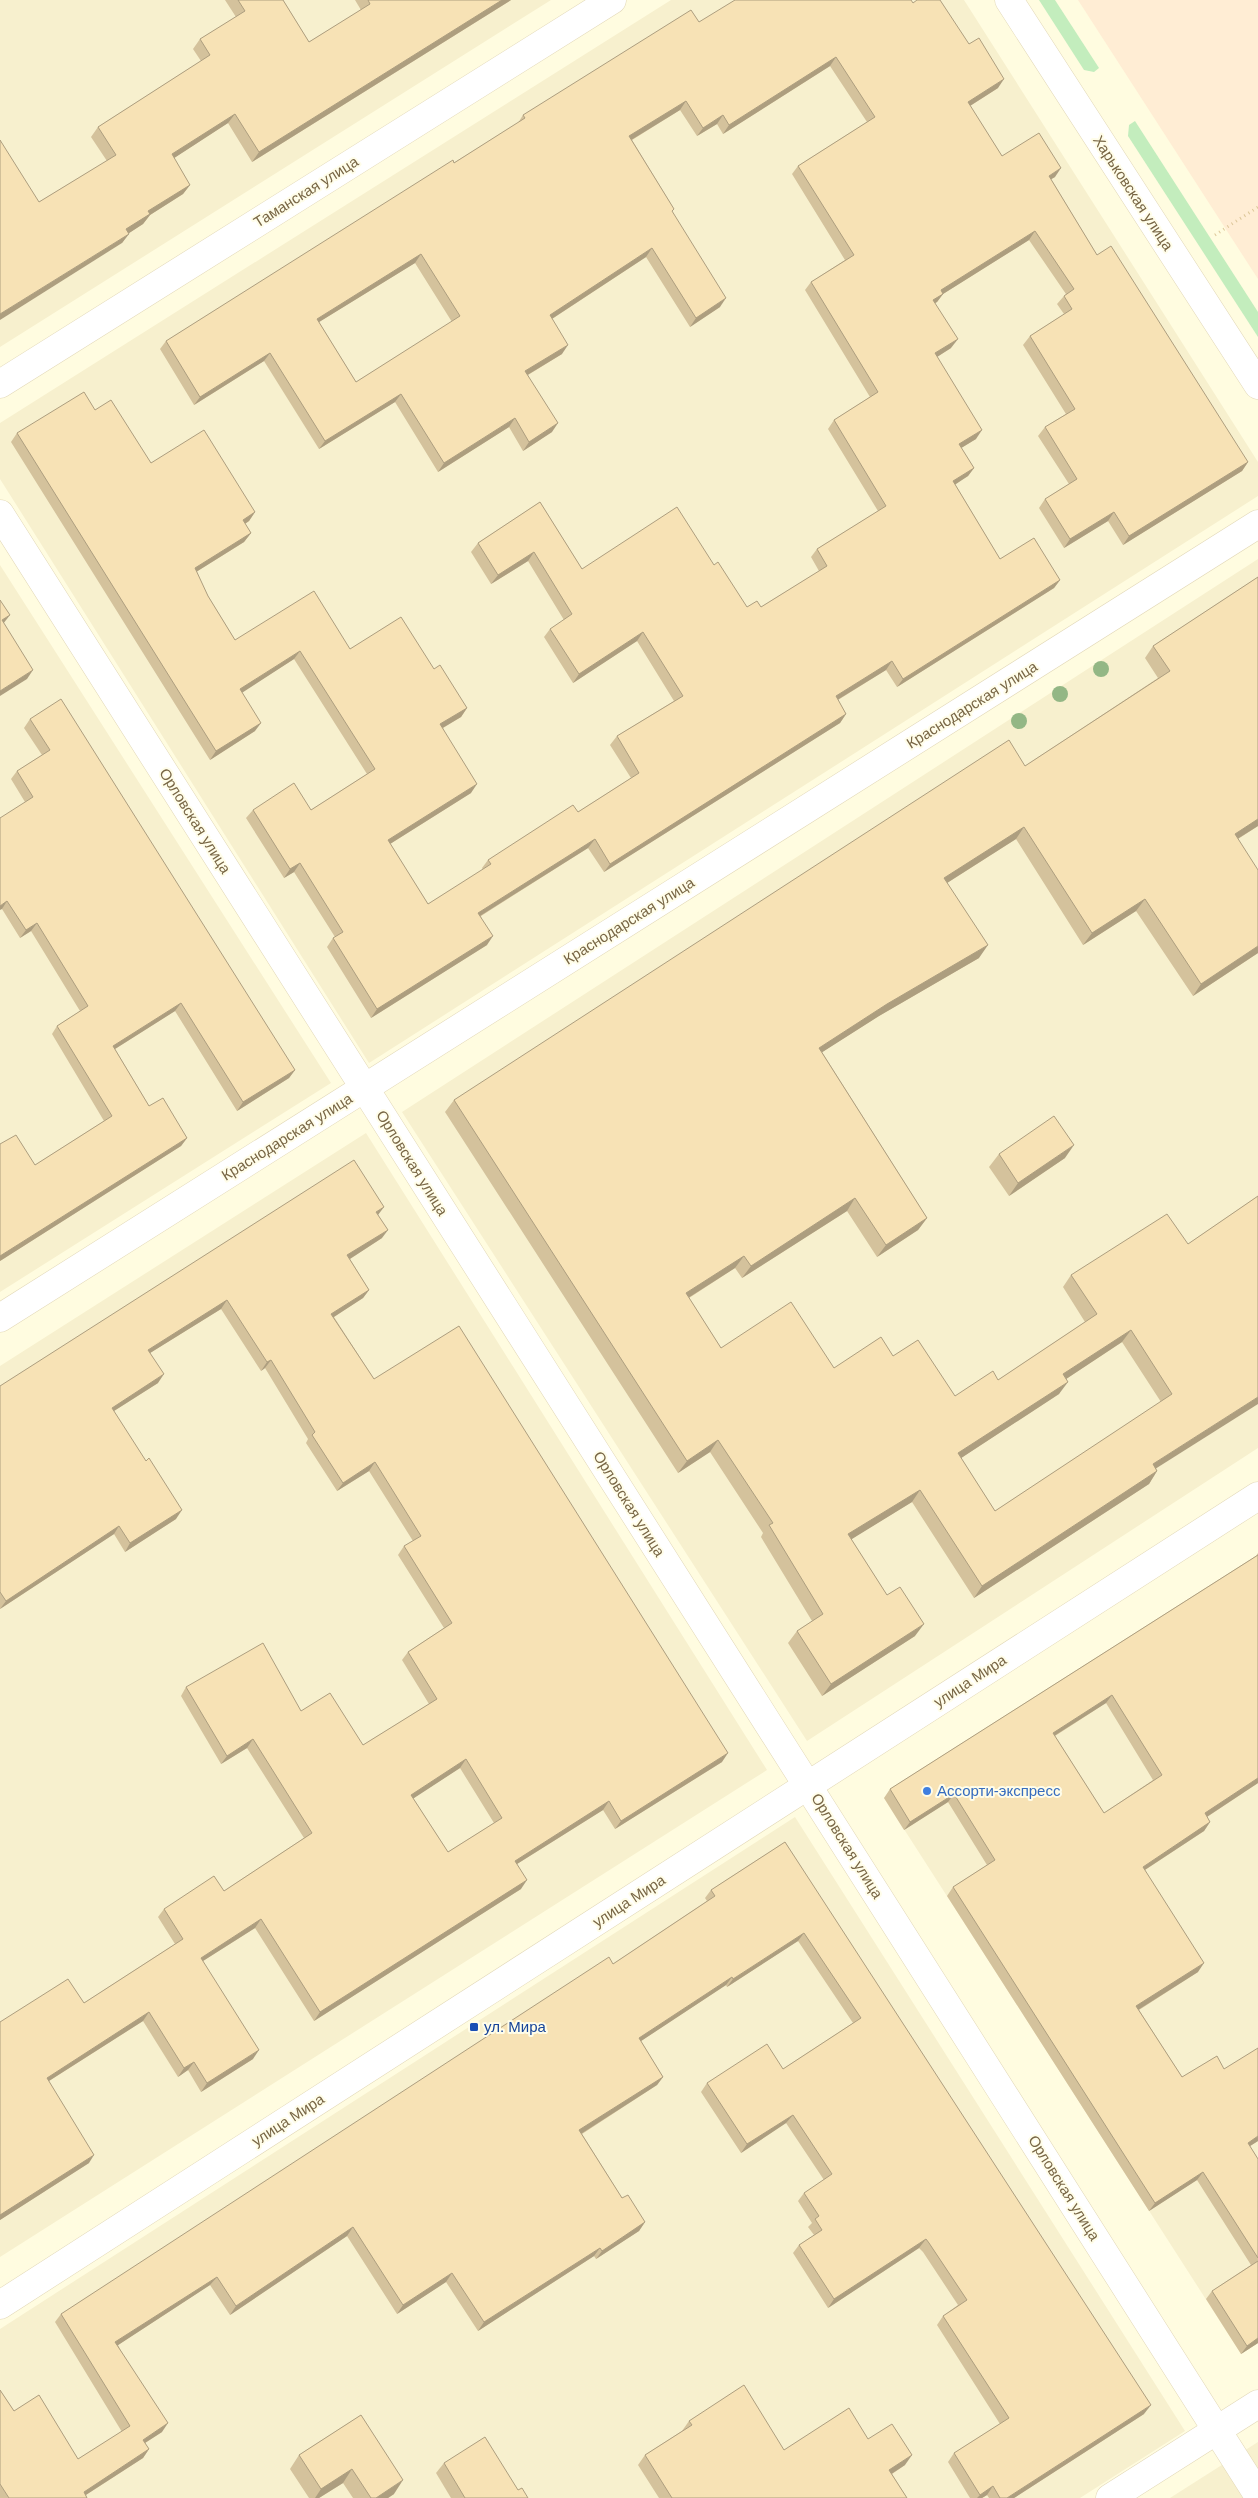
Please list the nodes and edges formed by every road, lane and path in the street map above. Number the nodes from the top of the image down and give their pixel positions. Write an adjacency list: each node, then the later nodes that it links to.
1 (612, 0): 5 (street, Таманская улица)
2 (1009, 0): 6 (street, Харьковская улица)
3 (1258, 207): 4 (path)
4 (1215, 235)
5 (0, 384)
6 (1258, 385)
7 (0, 514): 9 (street, Орловская улица)
8 (1258, 524): 9 (street, Краснодарская улица)
9 (365, 1088): 10 (street, Краснодарская улица); 12 (street, Орловская улица)
10 (0, 1318)
11 (1258, 1496): 12 (street, улица Мира)
12 (808, 1785): 13 (street, улица Мира); 15 (street, Орловская улица)
13 (0, 2305)
14 (1258, 2404): 15 (street)
15 (1217, 2430): 16 (street, Орловская улица); 17 (street)
16 (1258, 2495)
17 (1110, 2498)

